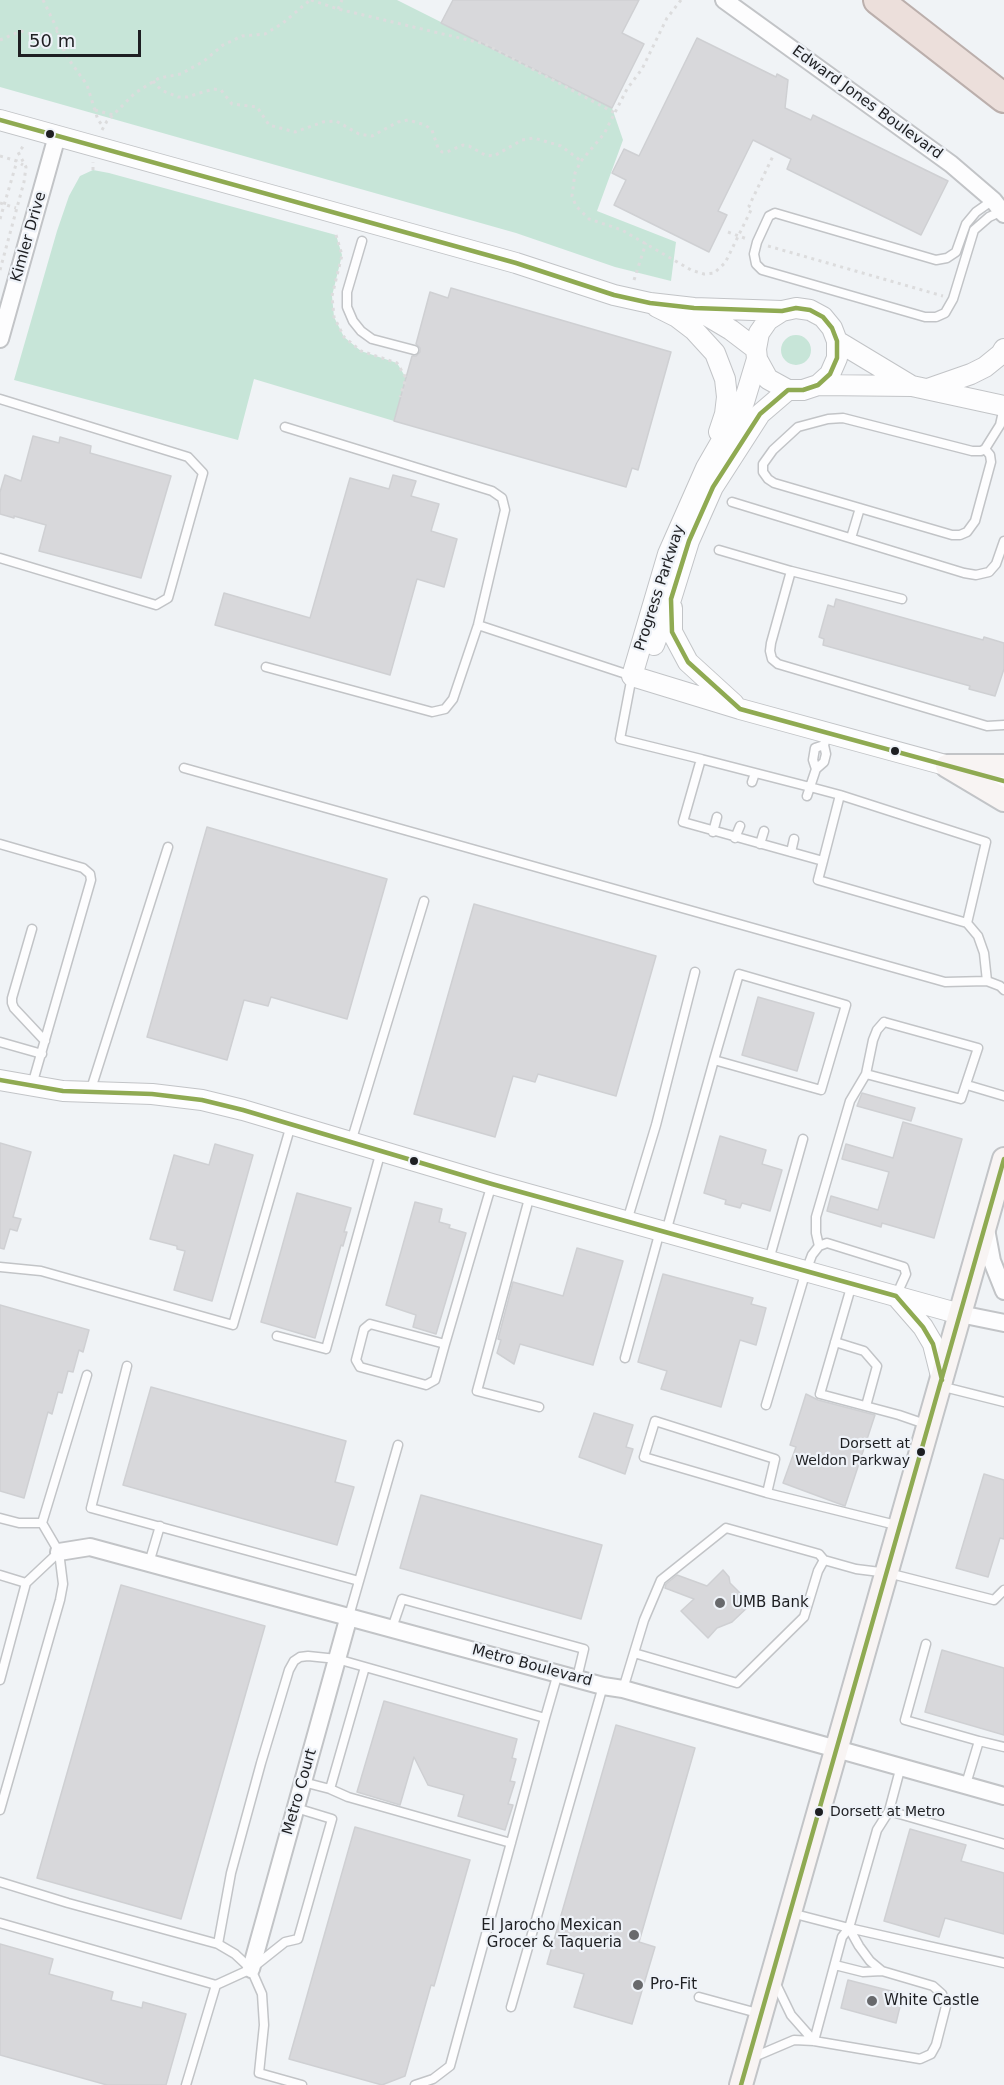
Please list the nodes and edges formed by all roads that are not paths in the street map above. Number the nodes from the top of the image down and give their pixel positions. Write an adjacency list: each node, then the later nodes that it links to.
1 (724, 0): 6 (street, Edward Jones Boulevard)
2 (878, 0): 3 (highway)
3 (1004, 98)
4 (0, 120): 5 (street)
5 (57, 136): 8 (street); 11 (street, Kimler Drive)
6 (1000, 208): 6 (lane)
7 (362, 242): 14 (lane)
8 (650, 303): 9 (street); 23 (street)
9 (694, 308): 10 (street); 15 (street)
10 (782, 311): 12 (street); 15 (street)
11 (0, 339)
12 (837, 341): 16 (street); 17 (street)
13 (1004, 349): 17 (street)
14 (414, 350)
15 (756, 354): 18 (street); 23 (street)
16 (818, 385): 17 (street); 18 (street)
17 (920, 388): 20 (street)
18 (788, 390): 31 (street, Progress Parkway)
19 (0, 399): 29 (lane)
20 (1004, 407): 22 (lane)
21 (285, 427): 33 (lane)
22 (985, 449): 25 (lane); 25 (lane)
23 (706, 468): 35 (street, Progress Parkway)
24 (732, 502): 26 (lane)
25 (860, 508): 26 (lane)
26 (851, 538): 27 (lane)
27 (1004, 541)
28 (718, 550): 30 (lane)
29 (0, 558)
30 (791, 571): 32 (lane); 37 (lane)
31 (671, 599): 35 (street, Progress Parkway); 36 (street)
32 (902, 599)
33 (477, 625): 34 (lane); 35 (lane)
34 (266, 667)
35 (633, 676): 36 (street); 39 (lane)
36 (740, 709): 38 (street)
37 (1004, 725)
38 (826, 739): 40 (street); 44 (lane)
39 (700, 759): 44 (lane); 51 (lane)
40 (947, 766): 41 (main road); 43 (street); 47 (main road)
41 (1004, 766)
42 (184, 768): 63 (lane)
43 (1004, 781)
44 (810, 787): 45 (lane); 46 (lane)
45 (840, 795): 58 (lane); 60 (lane)
46 (807, 796)
47 (1004, 800)
48 (717, 817): 51 (lane)
49 (740, 826): 52 (lane)
50 (764, 831): 55 (lane)
51 (713, 832): 52 (lane)
52 (735, 838): 55 (lane)
53 (794, 839): 57 (lane)
54 (0, 844): 65 (lane)
55 (760, 844): 57 (lane)
56 (168, 847): 73 (lane)
57 (790, 852): 58 (lane)
58 (823, 861): 60 (lane)
59 (424, 901): 77 (lane)
60 (967, 923): 63 (lane)
61 (32, 929): 65 (lane)
62 (695, 972): 82 (lane)
63 (987, 981): 64 (lane)
64 (1003, 986)
65 (45, 1041): 67 (lane)
66 (0, 1042): 67 (lane)
67 (42, 1054): 72 (lane)
68 (714, 1060): 68 (lane); 84 (lane)
69 (866, 1074): 71 (lane); 71 (lane); 85 (lane)
70 (0, 1080): 72 (street)
71 (967, 1085): 74 (lane)
72 (32, 1087): 73 (street)
73 (90, 1092): 75 (street)
74 (1004, 1096)
75 (291, 1124): 77 (street); 87 (lane)
76 (803, 1139): 86 (lane)
77 (351, 1142): 78 (street)
78 (381, 1150): 80 (street); 94 (lane)
79 (1004, 1159): 83 (main road)
80 (492, 1184): 81 (street); 96 (lane)
81 (530, 1194): 82 (street); 104 (lane)
82 (627, 1221): 84 (street)
83 (985, 1225): 90 (street); 92 (main road)
84 (663, 1232): 86 (street); 97 (lane)
85 (819, 1246): 88 (lane); 91 (lane)
86 (769, 1261): 88 (street)
87 (0, 1267)
88 (806, 1271): 89 (street); 102 (lane)
89 (852, 1284): 91 (street); 95 (lane)
90 (1004, 1291)
91 (896, 1296): 92 (street); 100 (street)
92 (960, 1314): 93 (street); 100 (main road)
93 (1004, 1323)
94 (277, 1336)
95 (835, 1342): 103 (lane); 103 (lane)
96 (445, 1344): 96 (lane)
97 (625, 1358)
98 (127, 1366): 110 (lane)
99 (87, 1375): 109 (lane)
100 (941, 1383): 101 (lane); 105 (main road)
101 (1004, 1402)
102 (766, 1405)
103 (866, 1406): 105 (lane)
104 (539, 1407)
105 (929, 1425): 111 (main road)
106 (398, 1445): 117 (lane)
107 (766, 1493): 107 (lane); 111 (lane)
108 (0, 1518): 109 (lane)
109 (42, 1523): 112 (lane)
110 (160, 1526): 114 (lane); 117 (lane)
111 (900, 1526): 115 (main road)
112 (59, 1552): 114 (street, Metro Boulevard); 118 (lane); 141 (lane)
113 (824, 1560): 115 (lane); 123 (lane); 123 (lane)
114 (148, 1563): 120 (street, Metro Boulevard)
115 (888, 1573): 119 (lane); 134 (main road)
116 (0, 1575): 118 (lane)
117 (359, 1581): 120 (lane)
118 (26, 1583): 128 (lane)
119 (1004, 1590)
120 (349, 1616): 121 (street, Metro Boulevard); 124 (street, Metro Court)
121 (392, 1628): 126 (street, Metro Boulevard); 127 (lane)
122 (926, 1644): 132 (lane)
123 (634, 1653): 130 (lane)
124 (337, 1659): 125 (lane); 136 (street, Metro Court); 149 (lane)
125 (364, 1667): 131 (lane); 138 (lane)
126 (558, 1673): 127 (street, Metro Boulevard); 131 (lane)
127 (577, 1678): 129 (street, Metro Boulevard)
128 (0, 1680)
129 (603, 1686): 130 (street, Metro Boulevard); 157 (lane)
130 (623, 1689): 134 (street, Metro Boulevard)
131 (545, 1718): 143 (lane)
132 (979, 1741): 133 (lane); 137 (lane)
133 (1004, 1747)
134 (838, 1749): 135 (street, Metro Boulevard); 146 (main road)
135 (901, 1766): 137 (street, Metro Boulevard); 142 (lane)
136 (303, 1782): 138 (lane); 140 (street, Metro Court)
137 (966, 1784): 139 (street, Metro Boulevard)
138 (330, 1790): 143 (lane)
139 (1004, 1796)
140 (296, 1808): 152 (street, Metro Court); 152 (lane)
141 (0, 1810)
142 (889, 1811): 144 (lane); 148 (lane)
143 (511, 1843): 163 (lane)
144 (1004, 1844)
145 (2, 1882): 149 (lane)
146 (790, 1913): 148 (lane); 154 (main road)
147 (0, 1923): 155 (lane)
148 (849, 1928): 150 (lane); 151 (lane); 153 (lane)
149 (218, 1944): 152 (lane)
150 (1004, 1963)
151 (835, 1965): 153 (lane); 159 (lane)
152 (251, 1969): 155 (lane); 162 (lane)
153 (882, 1971): 159 (lane)
154 (772, 1975): 158 (main road); 159 (lane)
155 (216, 1985): 161 (lane)
156 (699, 1996): 158 (lane)
157 (511, 2007)
158 (761, 2014): 160 (main road)
159 (814, 2041): 160 (lane)
160 (749, 2059): 164 (main road)
161 (186, 2085)
162 (302, 2085)
163 (415, 2085)
164 (741, 2085)

